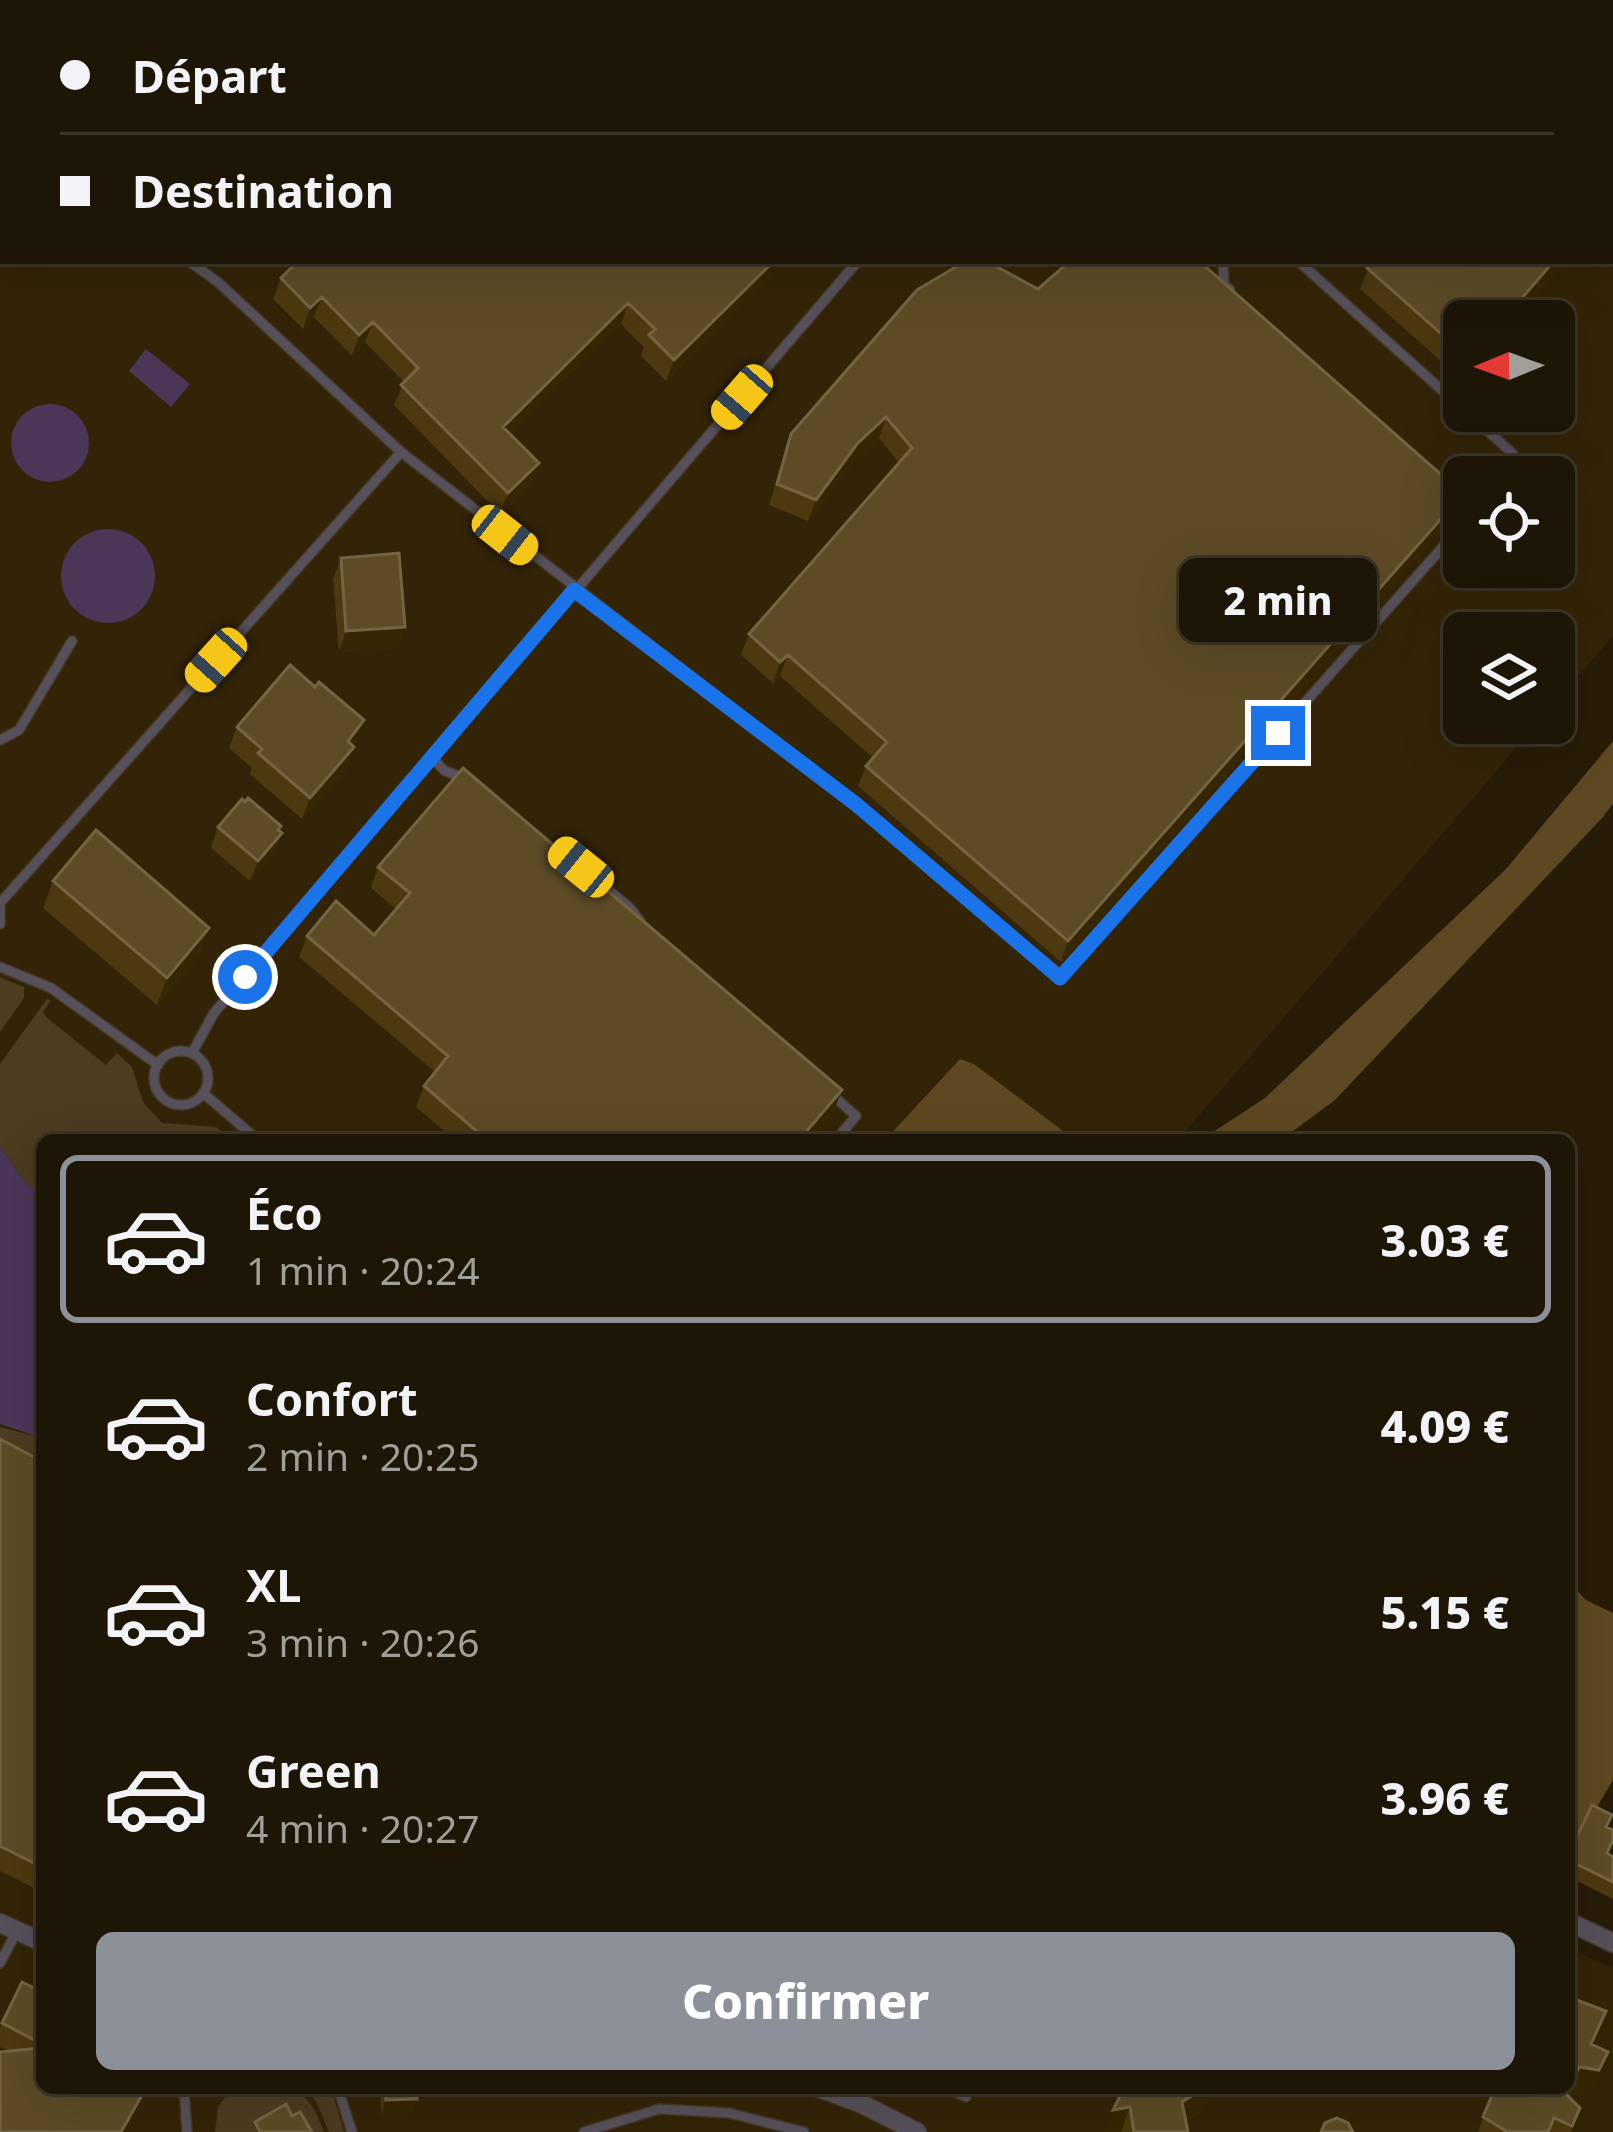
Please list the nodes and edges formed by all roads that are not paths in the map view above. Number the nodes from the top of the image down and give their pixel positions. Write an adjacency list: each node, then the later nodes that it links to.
1 (192, 264): 8 (lane)
2 (855, 264): 11 (lane)
3 (1223, 264): 5 (lane)
4 (1301, 264): 6 (lane)
5 (1242, 300)
6 (1443, 390)
7 (1490, 432): 9 (lane)
8 (400, 452): 11 (lane); 17 (lane)
9 (1513, 456)
10 (1443, 547): 11 (lane)
11 (574, 590): 14 (lane)
12 (72, 641): 13 (lane)
13 (0, 740)
14 (432, 758): 15 (lane); 20 (lane)
15 (478, 783)
16 (563, 853): 18 (lane)
17 (0, 924)
18 (643, 926)
19 (0, 967): 21 (lane)
20 (192, 1053): 21 (lane); 23 (lane)
21 (158, 1065): 23 (lane)
22 (820, 1085): 25 (lane)
23 (203, 1093): 24 (lane)
24 (251, 1134)
25 (841, 1134)
26 (1575, 1925): 29 (street)
27 (8, 1927): 28 (street); 30 (lane)
28 (36, 1939)
29 (1613, 1943)
30 (0, 1964)
31 (184, 2094): 36 (lane)
32 (340, 2094): 37 (lane)
33 (835, 2094): 40 (street)
34 (960, 2094): 35 (lane)
35 (967, 2097)
36 (187, 2132)
37 (352, 2132)
38 (584, 2132): 39 (lane)
39 (804, 2132)
40 (916, 2132)

